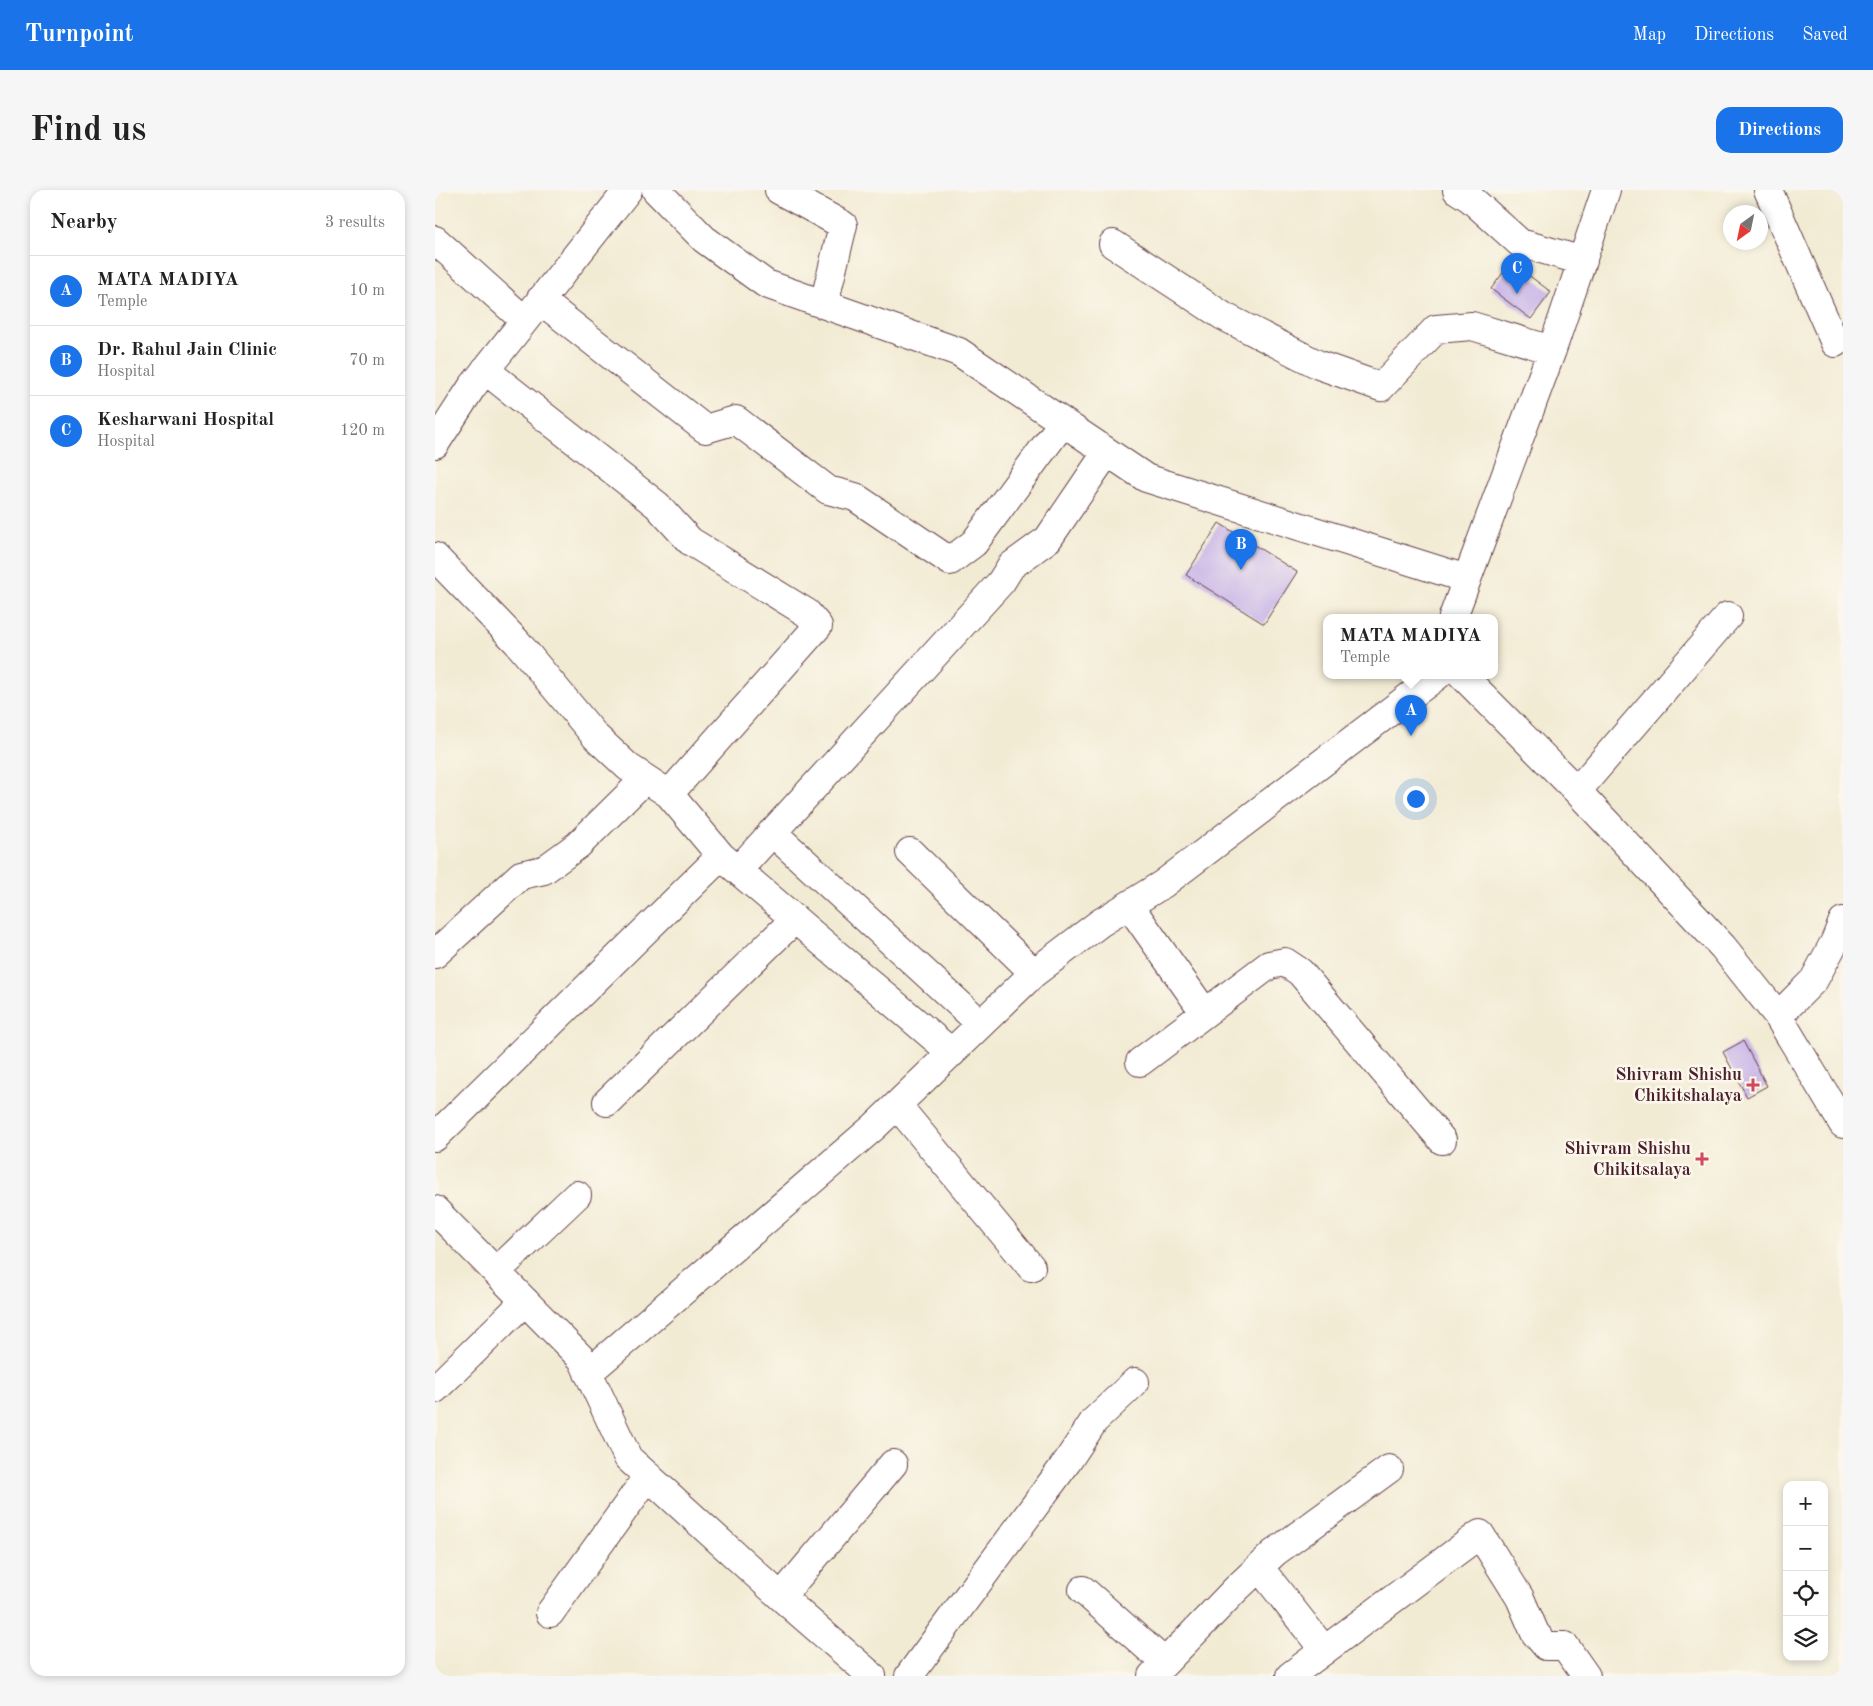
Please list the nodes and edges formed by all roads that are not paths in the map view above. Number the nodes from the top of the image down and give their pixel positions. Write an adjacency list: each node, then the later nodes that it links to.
1 (627, 190): 11 (street)
2 (656, 190): 10 (street)
3 (779, 190): 10 (street)
4 (1457, 190): 9 (street)
5 (1607, 190): 9 (street)
6 (1768, 190): 12 (street)
7 (435, 240): 11 (street)
8 (1113, 244): 13 (street)
9 (1583, 261): 13 (street)
10 (824, 304): 15 (street)
11 (533, 310): 14 (street); 15 (street)
12 (1835, 343)
13 (1551, 350): 19 (street)
14 (485, 370): 16 (street); 26 (street)
15 (1063, 422): 17 (street)
16 (435, 444)
17 (1107, 452): 19 (street); 27 (street)
18 (435, 556): 24 (street)
19 (1467, 579): 20 (street)
20 (1454, 614)
21 (1728, 616): 25 (street)
22 (1433, 679): 30 (street)
23 (1466, 679): 25 (street)
24 (645, 779): 26 (street); 33 (street)
25 (1577, 791): 36 (street)
26 (669, 794): 29 (street)
27 (772, 832): 29 (street); 37 (street)
28 (910, 852): 34 (street)
29 (729, 863): 31 (street); 43 (street)
30 (1129, 904): 34 (street); 35 (street)
31 (795, 918): 38 (street); 40 (street)
32 (1843, 921): 36 (street)
33 (435, 954)
34 (1034, 973): 37 (street)
35 (1205, 1013): 39 (street); 44 (street)
36 (1778, 1016): 42 (street)
37 (981, 1024): 38 (street)
38 (951, 1053): 41 (street)
39 (1140, 1062)
40 (607, 1102)
41 (897, 1105): 47 (street); 50 (street)
42 (1843, 1124)
43 (435, 1137)
44 (1442, 1140)
45 (577, 1196): 48 (street)
46 (435, 1210): 48 (street)
47 (1031, 1267)
48 (496, 1272): 49 (street)
49 (525, 1301): 50 (street); 52 (street)
50 (588, 1373): 55 (street)
51 (1135, 1382): 63 (street)
52 (435, 1389)
53 (893, 1464): 58 (street)
54 (1389, 1469): 56 (street)
55 (648, 1476): 58 (street); 59 (street)
56 (1259, 1567): 60 (street); 61 (street)
57 (1083, 1590): 61 (street)
58 (781, 1597): 62 (street)
59 (549, 1613)
60 (1324, 1650): 64 (street); 65 (street)
61 (1158, 1669)
62 (872, 1676)
63 (909, 1676)
64 (1290, 1676)
65 (1585, 1676)

